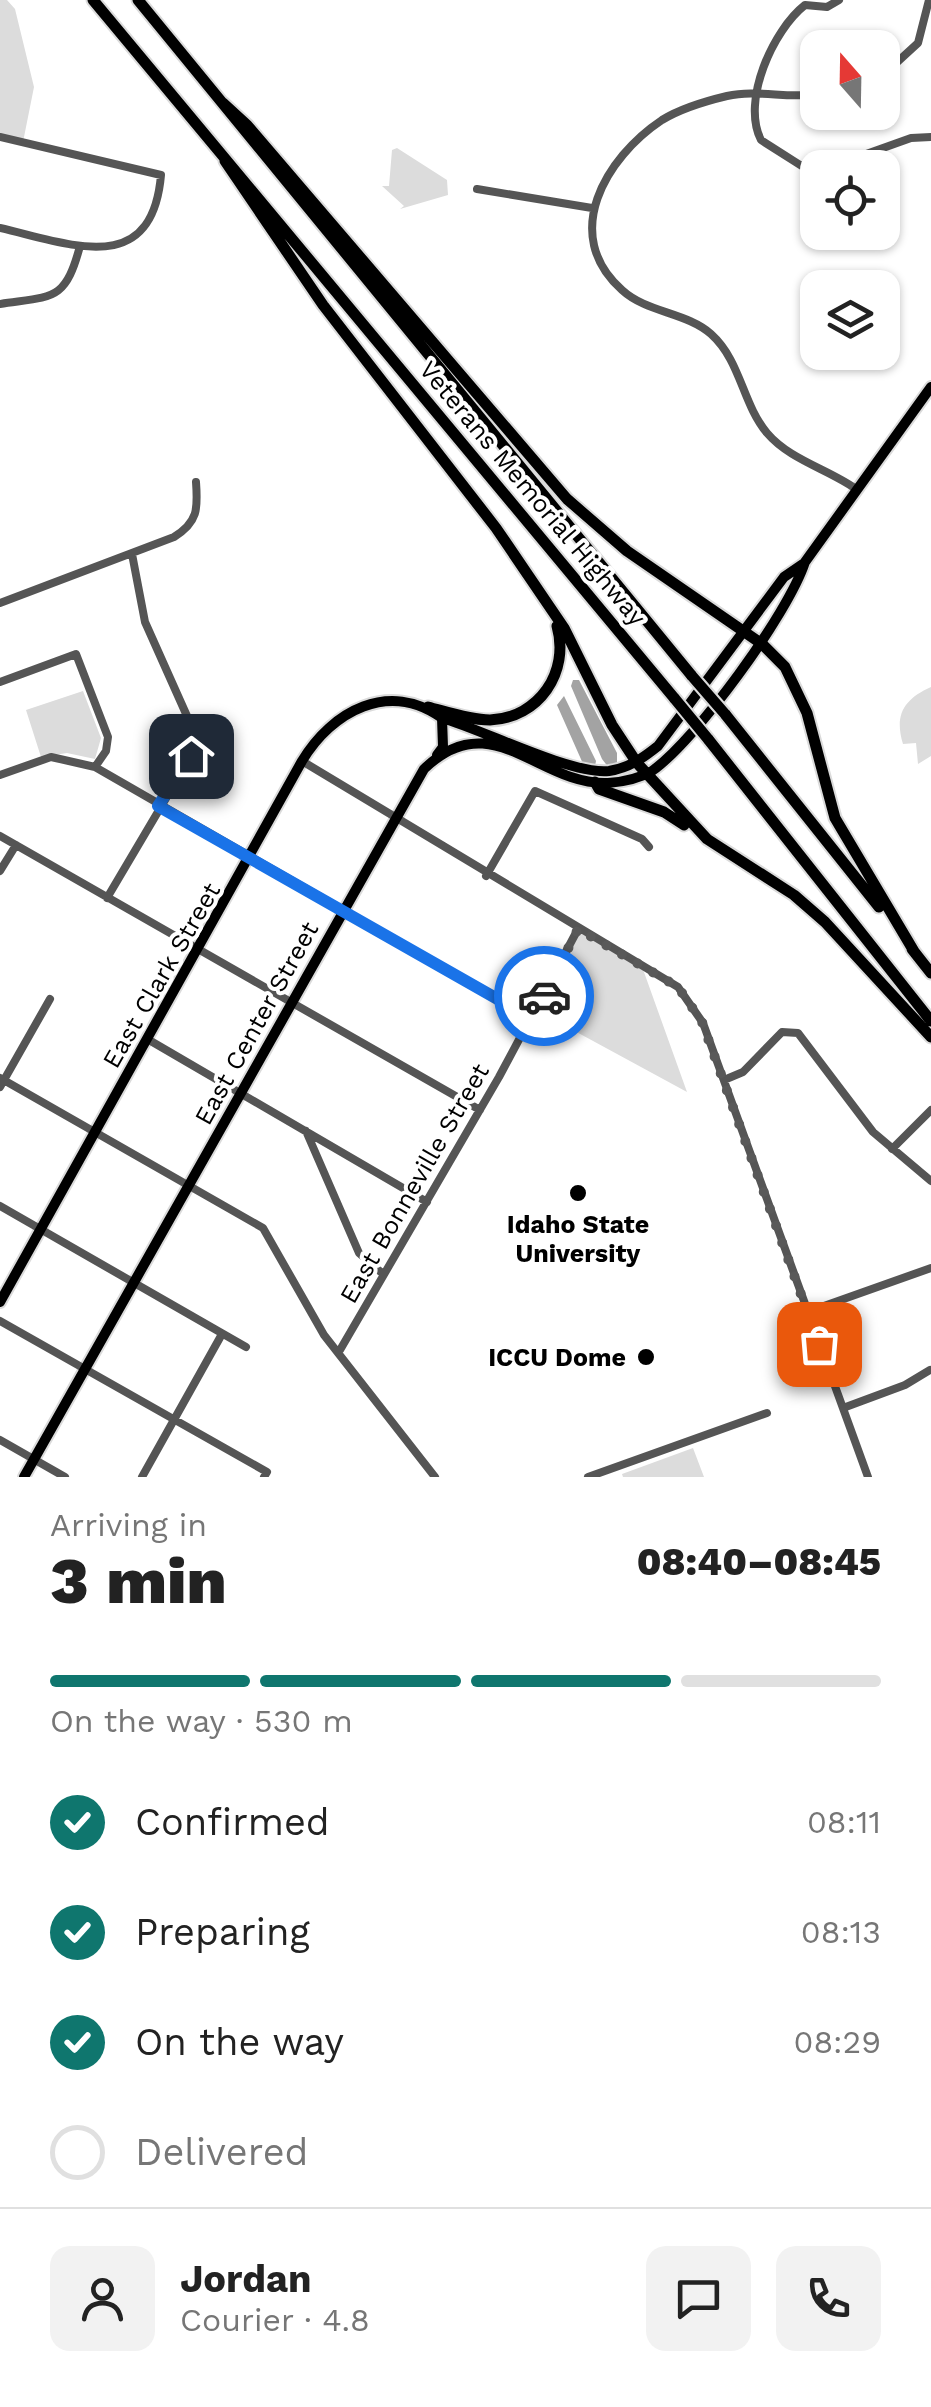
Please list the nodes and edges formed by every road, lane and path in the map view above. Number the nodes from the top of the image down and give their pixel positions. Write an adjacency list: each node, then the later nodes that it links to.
1 (93, 0): 13 (highway, Veterans Memorial Highway)
2 (138, 0): 9 (highway, Veterans Memorial Highway)
3 (839, 0): 5 (street)
4 (929, 0): 6 (street)
5 (805, 2): 7 (street)
6 (900, 60)
7 (760, 94): 8 (street); 14 (street); 16 (street)
8 (800, 97)
9 (224, 103): 27 (highway); 52 (highway, Veterans Memorial Highway, bridge)
10 (0, 137): 18 (street)
11 (931, 137): 12 (street)
12 (877, 150)
13 (225, 161): 26 (highway); 58 (highway, Veterans Memorial Highway, bridge)
14 (800, 165)
15 (477, 189): 16 (street)
16 (592, 208): 22 (street)
17 (0, 228): 18 (street)
18 (80, 246): 19 (street)
19 (0, 304)
20 (931, 387): 22 (main road)
21 (196, 482): 23 (street)
22 (856, 489): 24 (main road)
23 (132, 554): 25 (street); 39 (street)
24 (805, 562): 27 (main road); 28 (main road)
25 (0, 604)
26 (550, 608): 30 (highway); 34 (highway)
27 (745, 634): 28 (highway); 34 (main road)
28 (762, 644): 36 (main road); 52 (highway)
29 (0, 682): 35 (street)
30 (428, 707): 31 (main road); 33 (main road, East Clark Street)
31 (442, 718): 32 (main road); 34 (main road)
32 (437, 756): 38 (main road); 40 (main road, East Center Street)
33 (302, 762): 40 (street); 45 (main road, East Clark Street)
34 (637, 763): 36 (highway)
35 (95, 767): 37 (street); 39 (street)
36 (648, 774): 38 (main road); 42 (highway)
37 (0, 775)
38 (594, 782): 42 (highway)
39 (158, 806): 45 (street); 48 (street)
40 (396, 816): 47 (street); 49 (main road, East Center Street)
41 (0, 836): 43 (street)
42 (707, 839): 60 (highway)
43 (16, 845): 46 (street); 48 (street)
44 (649, 848): 47 (street)
45 (250, 858): 49 (street); 51 (main road, East Clark Street)
46 (0, 871)
47 (486, 876): 50 (street)
48 (107, 898): 51 (street)
49 (344, 908): 55 (main road, East Center Street); 57 (street)
50 (578, 929): 57 (street, East Bonneville Street); 62 (street)
51 (199, 951): 55 (street); 61 (main road, East Clark Street)
52 (915, 953): 53 (highway, Veterans Memorial Highway)
53 (931, 974)
54 (50, 998): 63 (street)
55 (290, 1004): 64 (main road, East Center Street); 65 (street)
56 (789, 1016): 59 (street)
57 (531, 1018): 65 (street, East Bonneville Street)
58 (931, 1021)
59 (790, 1030): 62 (street); 69 (street)
60 (931, 1037)
61 (149, 1040): 64 (street); 67 (main road, East Clark Street)
62 (724, 1080): 79 (street)
63 (1, 1082): 67 (street)
64 (239, 1094): 68 (street); 71 (main road, East Center Street)
65 (480, 1110): 72 (street, East Bonneville Street)
66 (931, 1110): 69 (street)
67 (95, 1130): 71 (street); 74 (main road, East Clark Street)
68 (306, 1131): 72 (street); 76 (street)
69 (892, 1148): 70 (street)
70 (931, 1181)
71 (188, 1185): 77 (main road, East Center Street); 83 (street)
72 (427, 1202): 76 (street, East Bonneville Street)
73 (0, 1206): 74 (street)
74 (41, 1230): 77 (street); 78 (main road, East Clark Street)
75 (931, 1268): 79 (street)
76 (383, 1274): 83 (street, East Bonneville Street)
77 (133, 1282): 81 (street); 84 (main road, East Center Street)
78 (0, 1302)
79 (808, 1312): 86 (street)
80 (0, 1321): 84 (street)
81 (222, 1334): 82 (street); 88 (street)
82 (246, 1347)
83 (340, 1350): 95 (street)
84 (85, 1368): 88 (street); 90 (main road, East Center Street)
85 (930, 1370): 86 (street)
86 (843, 1408): 97 (street)
87 (768, 1413): 96 (street)
88 (174, 1420): 91 (street); 94 (street)
89 (0, 1440): 90 (street)
90 (34, 1459): 92 (main road, East Center Street); 93 (street)
91 (266, 1474)
92 (24, 1477)
93 (64, 1477)
94 (142, 1477)
95 (435, 1477)
96 (588, 1477)
97 (868, 1477)

